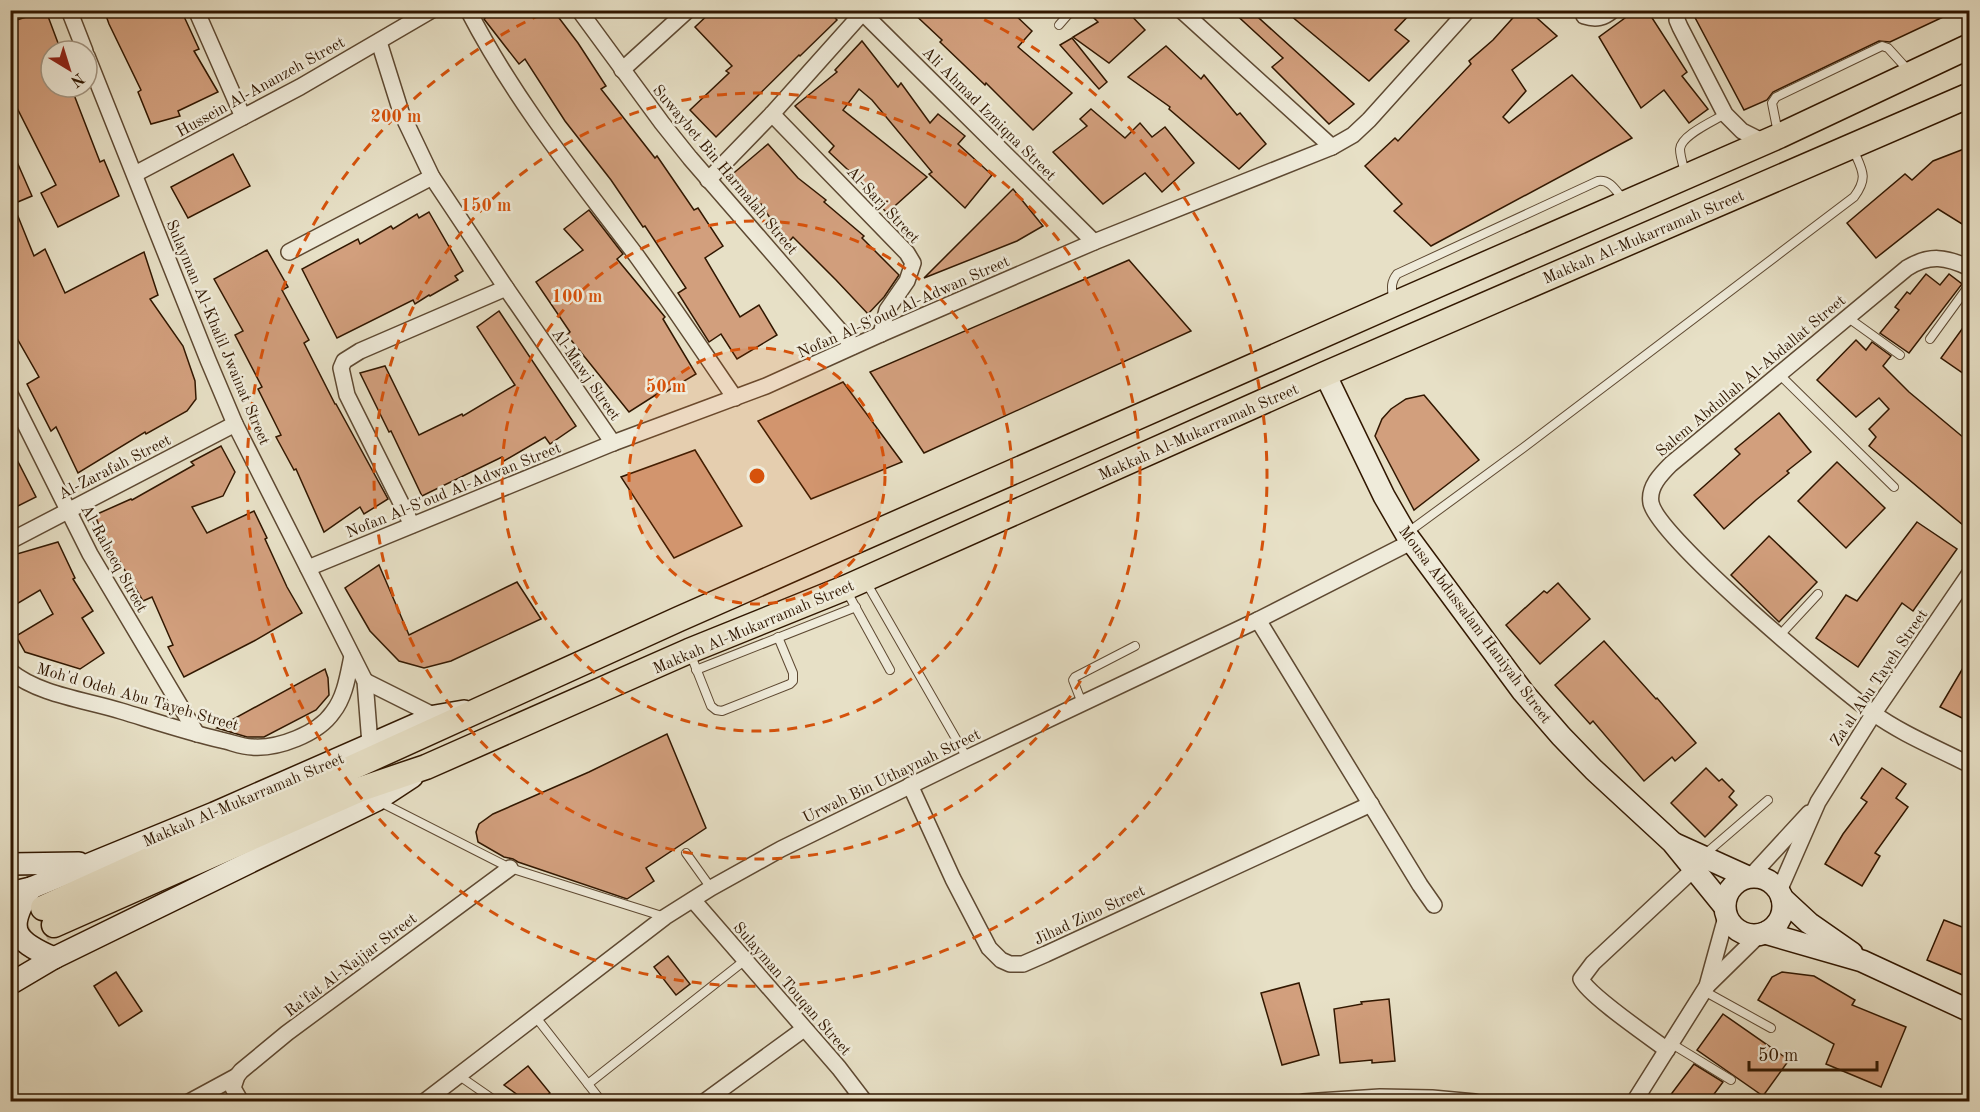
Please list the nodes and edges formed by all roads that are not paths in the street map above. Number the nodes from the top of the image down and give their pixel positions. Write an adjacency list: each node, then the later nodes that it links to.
1 (69, 10): 15 (street)
2 (196, 10): 25 (street)
3 (468, 10): 47 (street)
4 (579, 10): 18 (street, Suwaybet Bin Harmalah Street)
5 (688, 10): 18 (street)
6 (1072, 10): 14 (lane)
7 (1181, 10): 29 (street)
8 (1468, 10): 29 (street, Nofan Al-S'oud Al-Adwan Street)
9 (1613, 10): 13 (street)
10 (1678, 10): 24 (street)
11 (862, 11): 23 (street); 34 (street, Ali Ahmad Izmiqna Street)
12 (427, 12): 16 (street, Hussein Al-Ananzeh Street)
13 (1584, 16)
14 (1059, 25)
15 (80, 39)
16 (379, 42): 25 (street, Hussein Al-Ananzeh Street); 31 (street, Al-Mawj Street)
17 (1970, 46): 19 (main road, Makkah Al-Mukarramah Street)
18 (622, 70): 33 (street, Suwaybet Bin Harmalah Street)
19 (1911, 74): 27 (main road, Makkah Al-Mukarramah Street); 27 (lane)
20 (1970, 80): 26 (main road)
21 (99, 86): 30 (street, Sulayman Al-Khalil Jwainat Street)
22 (1970, 95): 26 (main road, Makkah Al-Mukarramah Street)
23 (772, 114): 33 (street); 40 (street, Al-Sarj Street)
24 (1725, 114): 27 (street); 32 (lane)
25 (243, 117): 30 (street, Hussein Al-Ananzeh Street)
26 (1893, 127): 28 (main road, Makkah Al-Mukarramah Street)
27 (1772, 139): 32 (main road, Makkah Al-Mukarramah Street)
28 (1852, 145): 44 (main road, Makkah Al-Mukarramah Street); 53 (lane)
29 (1332, 147): 34 (street, Nofan Al-S'oud Al-Adwan Street)
30 (135, 174): 48 (street, Sulayman Al-Khalil Jwainat Street)
31 (432, 177): 35 (street); 38 (street, Al-Mawj Street)
32 (1686, 177): 69 (main road, Makkah Al-Mukarramah Street)
33 (708, 180): 42 (street, Suwaybet Bin Harmalah Street)
34 (1094, 242): 40 (street, Nofan Al-S'oud Al-Adwan Street)
35 (289, 252)
36 (1970, 268): 39 (street, Salem Abdullah Al-Abdallat Street)
37 (1970, 284): 41 (lane)
38 (506, 288): 49 (street, Al-Mawj Street); 52 (street)
39 (1847, 317): 43 (lane); 45 (street, Salem Abdullah Al-Abdallat Street)
40 (880, 334): 42 (street, Nofan Al-S'oud Al-Adwan Street)
41 (1930, 339)
42 (853, 346): 47 (street, Nofan Al-S'oud Al-Adwan Street)
43 (1900, 355)
44 (1325, 374): 53 (street, Mousa Abdussalam Haniyah Street); 57 (main road, Makkah Al-Mukarramah Street)
45 (1779, 374): 50 (lane); 60 (street, Salem Abdullah Al-Abdallat Street)
46 (10, 394): 51 (street, Al-Raheeq Street)
47 (735, 398): 49 (street, Nofan Al-S'oud Al-Adwan Street)
48 (235, 424): 51 (street, Al-Zarafah Street); 55 (street, Sulayman Al-Khalil Jwainat Street)
49 (612, 443): 52 (street, Nofan Al-S'oud Al-Adwan Street)
50 (1893, 487)
51 (68, 511): 54 (street, Al-Zarafah Street); 72 (street, Al-Raheeq Street)
52 (411, 525): 55 (street, Nofan Al-S'oud Al-Adwan Street)
53 (1408, 538): 59 (street, Urwah Bin Uthaynah Street); 83 (street, Mousa Abdussalam Haniyah Street)
54 (10, 541)
55 (308, 568): 63 (street, Sulayman Al-Khalil Jwainat Street)
56 (1970, 573): 70 (street, Za'al Abu Tayeh Street)
57 (855, 591): 61 (lane); 64 (main road, Makkah Al-Mukarramah Street); 65 (lane); 74 (lane)
58 (1818, 594): 60 (lane)
59 (1258, 620): 68 (street, Urwah Bin Uthaynah Street); 80 (street)
60 (1780, 635): 70 (street, Salem Abdullah Al-Abdallat Street)
61 (778, 637): 64 (lane); 64 (lane)
62 (1135, 646): 68 (lane)
63 (352, 656): 67 (street, Sulayman Al-Khalil Jwainat Street); 72 (street, Moh'd Odeh Abu Tayeh Street)
64 (693, 661): 77 (main road, Makkah Al-Mukarramah Street)
65 (890, 670)
66 (10, 671): 72 (street, Moh'd Odeh Abu Tayeh Street)
67 (365, 681): 71 (street); 73 (street, Sulayman Al-Khalil Jwainat Street)
68 (1084, 702): 74 (street, Urwah Bin Uthaynah Street)
69 (476, 712): 71 (street, Makkah Al-Mukarramah Street); 92 (main road, Makkah Al-Mukarramah Street)
70 (1874, 713): 75 (street, Salem Abdullah Al-Abdallat Street); 79 (street, Za'al Abu Tayeh Street)
71 (435, 716): 73 (street, Makkah Al-Mukarramah Street)
72 (197, 734)
73 (370, 744): 82 (street, Makkah Al-Mukarramah Street)
74 (967, 758): 76 (street, Urwah Bin Uthaynah Street)
75 (1970, 765)
76 (910, 785): 80 (street, Jihad Zino Street); 87 (street, Urwah Bin Uthaynah Street)
77 (369, 795): 85 (lane); 92 (main road, Makkah Al-Mukarramah Street); 96 (street, Makkah Al-Mukarramah Street)
78 (1767, 800): 83 (lane)
79 (1818, 802): 86 (street, Za'al Abu Tayeh Street); 89 (street, Za'al Abu Tayeh Street)
80 (1371, 804): 91 (street)
81 (686, 853): 87 (lane)
82 (92, 863): 84 (street); 92 (street, Makkah Al-Mukarramah Street)
83 (1698, 863): 86 (street, Mousa Abdussalam Haniyah Street); 93 (street, Mousa Abdussalam Haniyah Street); 105 (street)
84 (10, 864)
85 (510, 868): 94 (lane); 106 (street, Ra'fat Al-Najjar Street)
86 (1750, 876): 89 (street); 93 (street)
87 (711, 888): 90 (street, Urwah Bin Uthaynah Street)
88 (10, 893): 92 (street, Makkah Al-Mukarramah Street)
89 (1781, 894): 95 (street); 98 (street)
90 (693, 900): 94 (street, Urwah Bin Uthaynah Street); 97 (street, Sulayman Touqan Street)
91 (1434, 905)
92 (43, 907): 96 (street)
93 (1725, 912): 95 (street); 100 (street)
94 (665, 917): 102 (street, Urwah Bin Uthaynah Street)
95 (1762, 934): 98 (street); 100 (street)
96 (54, 958): 99 (street, Makkah Al-Mukarramah Street)
97 (744, 961): 104 (street, Sulayman Touqan Street); 109 (lane)
98 (1862, 961): 101 (street)
99 (10, 984)
100 (1705, 989): 103 (lane); 105 (street)
101 (1970, 1011)
102 (535, 1016): 107 (street, Urwah Bin Uthaynah Street); 109 (lane)
103 (1771, 1028)
104 (804, 1029): 115 (street); 116 (street, Sulayman Touqan Street)
105 (1669, 1047): 108 (lane); 119 (street)
106 (237, 1076): 110 (street, Ra'fat Al-Najjar Street); 111 (street)
107 (458, 1076): 112 (street, Urwah Bin Uthaynah Street); 113 (lane)
108 (1731, 1080)
109 (588, 1084): 114 (lane)
110 (189, 1101)
111 (241, 1101)
112 (424, 1101)
113 (497, 1101)
114 (602, 1101)
115 (704, 1101)
116 (865, 1101)
117 (1303, 1101): 118 (street)
118 (1475, 1101)
119 (1634, 1101)

